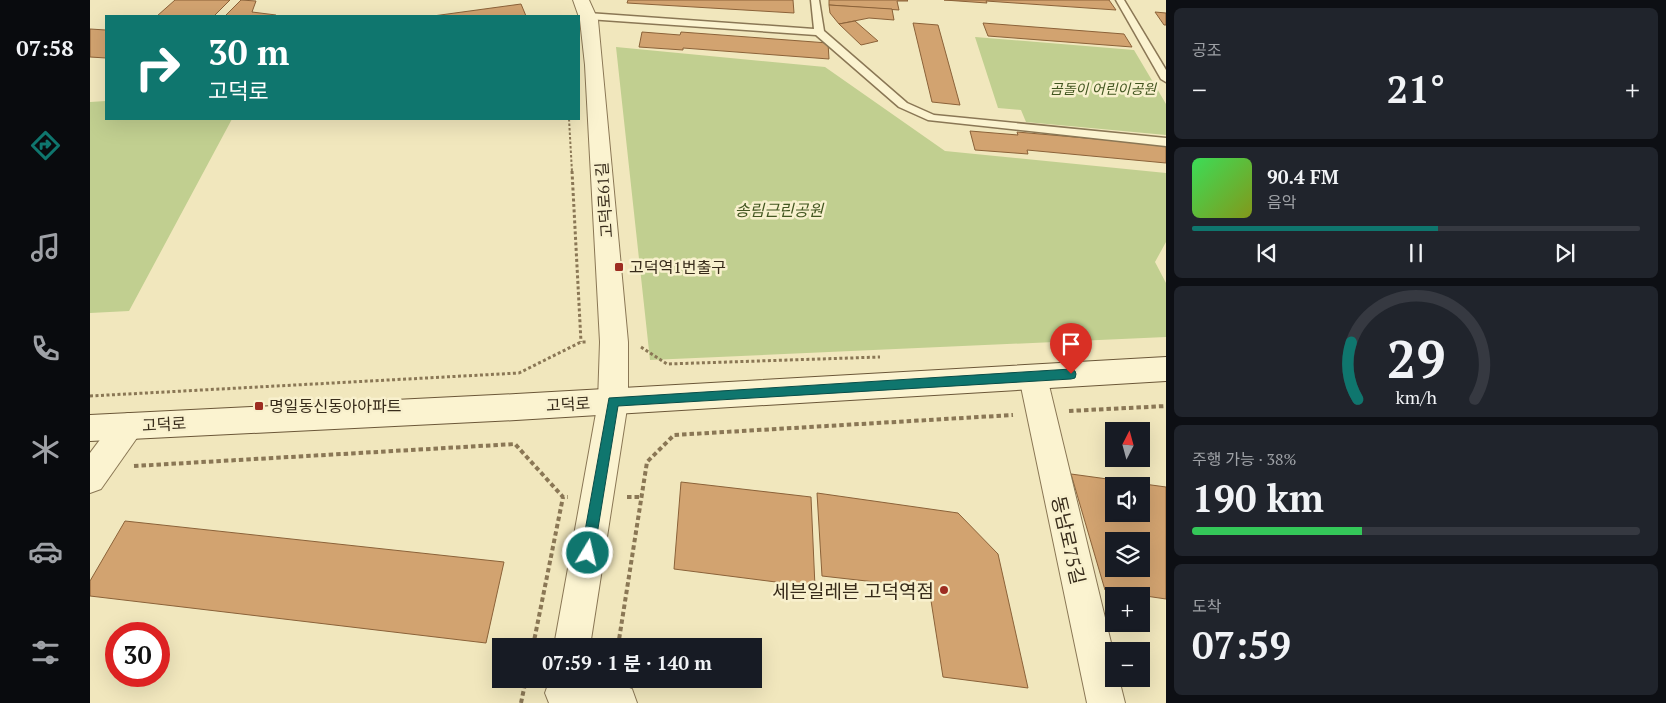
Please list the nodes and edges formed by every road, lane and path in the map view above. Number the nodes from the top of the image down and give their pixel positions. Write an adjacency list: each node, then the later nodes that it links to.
1 (815, 0): 4 (lane)
2 (1120, 0): 5 (lane)
3 (584, 8): 4 (lane); 13 (street, 고덕로61길)
4 (819, 32): 7 (lane)
5 (1166, 79)
6 (569, 120): 12 (path)
7 (1166, 142)
8 (640, 346): 9 (path)
9 (890, 357)
10 (1166, 369): 11 (street, 고덕로)
11 (1032, 377): 13 (street, 고덕로); 15 (street, 동남로75길)
12 (90, 396)
13 (613, 402): 16 (street, 고덕로); 20 (street, 고덕로61길)
14 (1166, 406): 15 (path)
15 (1041, 413): 21 (path); 26 (street, 동남로75길)
16 (128, 426): 17 (street, 고덕로); 18 (street)
17 (90, 428)
18 (93, 473): 19 (path)
19 (535, 638)
20 (573, 638)
21 (619, 638)
22 (524, 688): 24 (path)
23 (564, 691): 25 (street)
24 (521, 703)
25 (618, 703)
26 (1106, 703)

